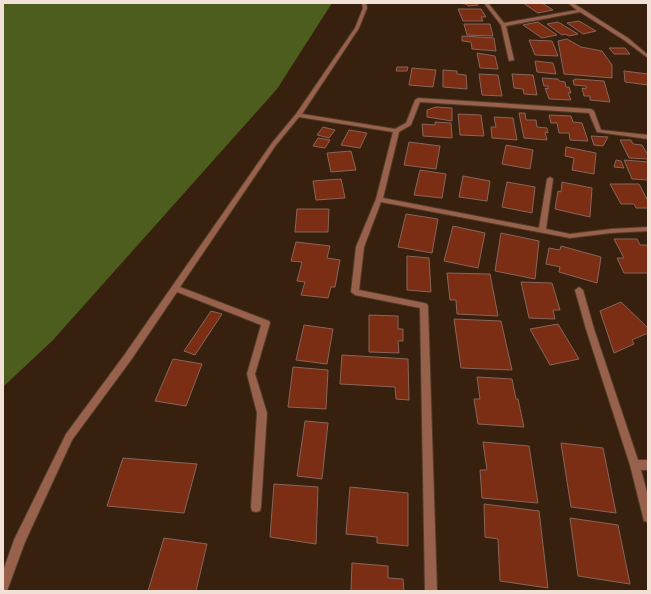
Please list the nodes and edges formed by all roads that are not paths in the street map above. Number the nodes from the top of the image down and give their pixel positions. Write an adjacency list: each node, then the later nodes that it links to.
1 (364, 3): 8 (street)
2 (486, 3): 5 (street)
3 (570, 3): 4 (street)
4 (582, 10): 5 (street); 6 (street)
5 (503, 25): 7 (street)
6 (648, 57)
7 (511, 60)
8 (298, 115): 9 (street); 15 (street)
9 (396, 132): 10 (street); 12 (street)
10 (648, 137)
11 (550, 180): 14 (street)
12 (379, 200): 14 (street); 22 (street)
13 (648, 229): 14 (street)
14 (542, 231)
15 (175, 288): 19 (street); 21 (street)
16 (579, 290): 17 (street)
17 (635, 465): 18 (street); 20 (street)
18 (648, 465)
19 (256, 507)
20 (648, 517)
21 (3, 587)
22 (431, 591)

